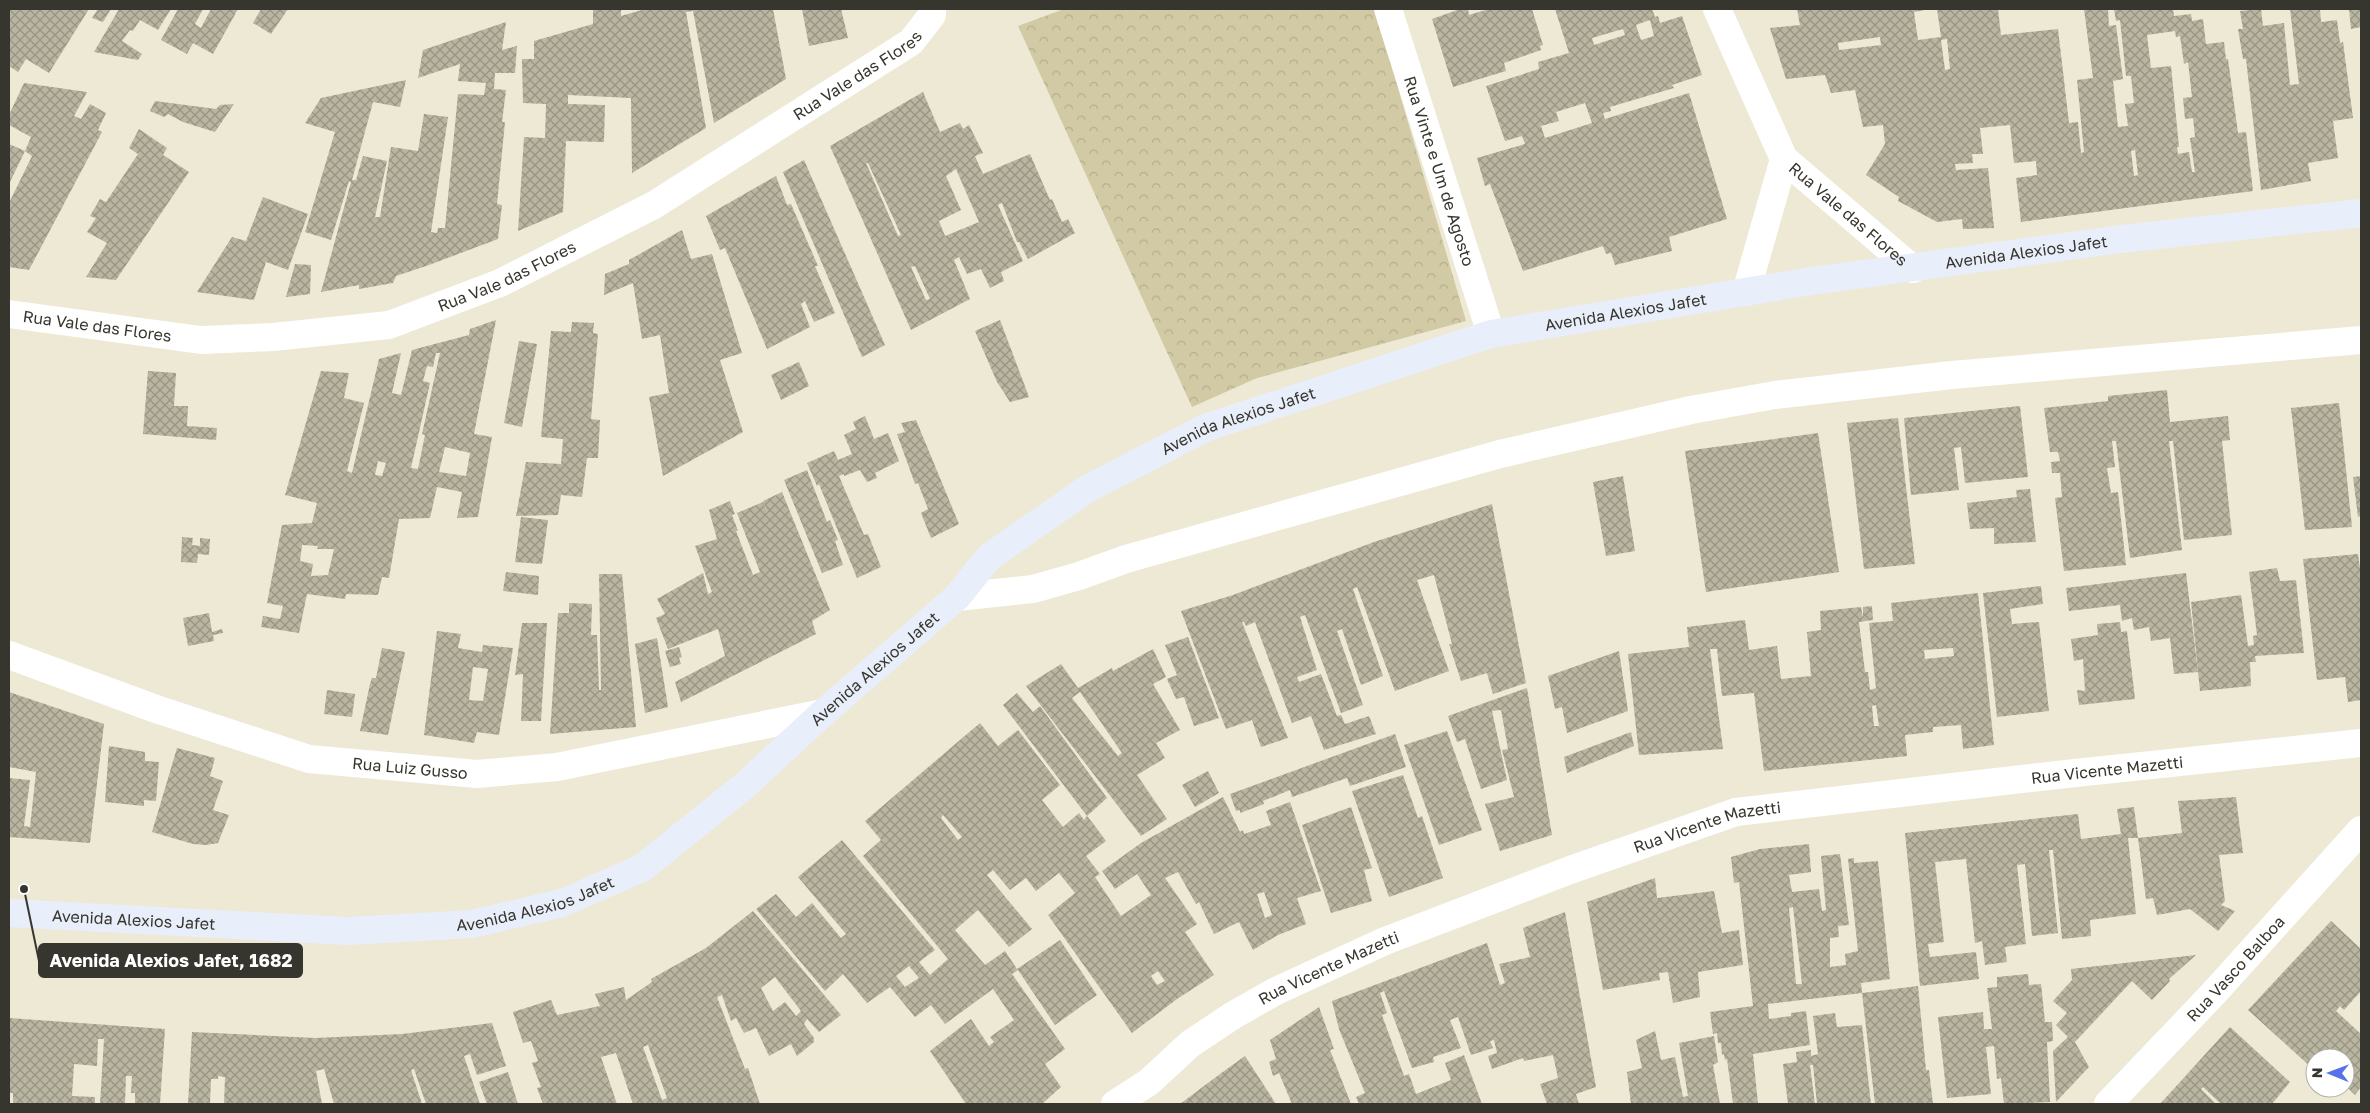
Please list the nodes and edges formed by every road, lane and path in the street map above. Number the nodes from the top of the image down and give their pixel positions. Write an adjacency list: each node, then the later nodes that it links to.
1 (932, 9): 8 (street, Rua Vale das Flores)
2 (1388, 9): 9 (street, Rua Vinte e Um de Agosto)
3 (1717, 9): 4 (street, Rua Vale das Flores)
4 (1784, 159): 6 (street, Rua Vale das Flores); 7 (street, Rua Vale das Flores)
5 (2361, 213): 6 (main road, Avenida Alexios Jafet)
6 (1913, 269): 7 (main road, Avenida Alexios Jafet)
7 (1746, 292): 9 (main road, Avenida Alexios Jafet)
8 (9, 314)
9 (1491, 334): 11 (main road, Avenida Alexios Jafet)
10 (2361, 340): 11 (street)
11 (957, 597): 13 (main road, Avenida Alexios Jafet)
12 (9, 655): 13 (street, Rua Luiz Gusso)
13 (822, 713): 16 (main road, Avenida Alexios Jafet)
14 (2361, 743): 17 (street, Rua Vicente Mazetti)
15 (2361, 830): 18 (street, Rua Vasco Balboa)
16 (9, 913)
17 (1115, 1104)
18 (2108, 1104)

